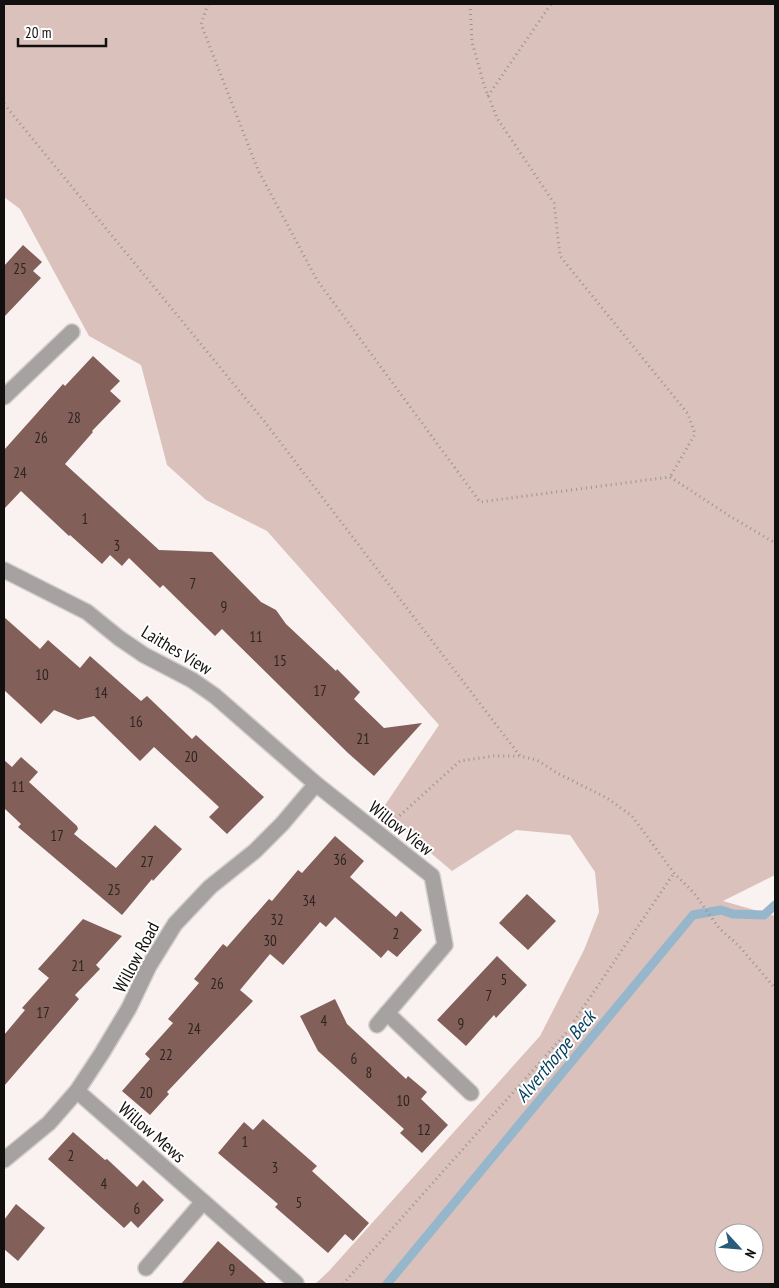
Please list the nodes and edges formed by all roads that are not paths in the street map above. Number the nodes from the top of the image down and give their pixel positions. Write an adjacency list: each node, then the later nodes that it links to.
1 (72, 332): 2 (street)
2 (4, 397)
3 (4, 570): 4 (street, Laithes View)
4 (316, 784): 5 (street, Willow Road); 6 (street, Willow View)
5 (77, 1091): 7 (street, Willow Road); 8 (street, Willow Mews)
6 (471, 1093)
7 (4, 1160)
8 (203, 1202): 9 (street); 10 (street, Willow Mews)
9 (146, 1268)
10 (296, 1283)

